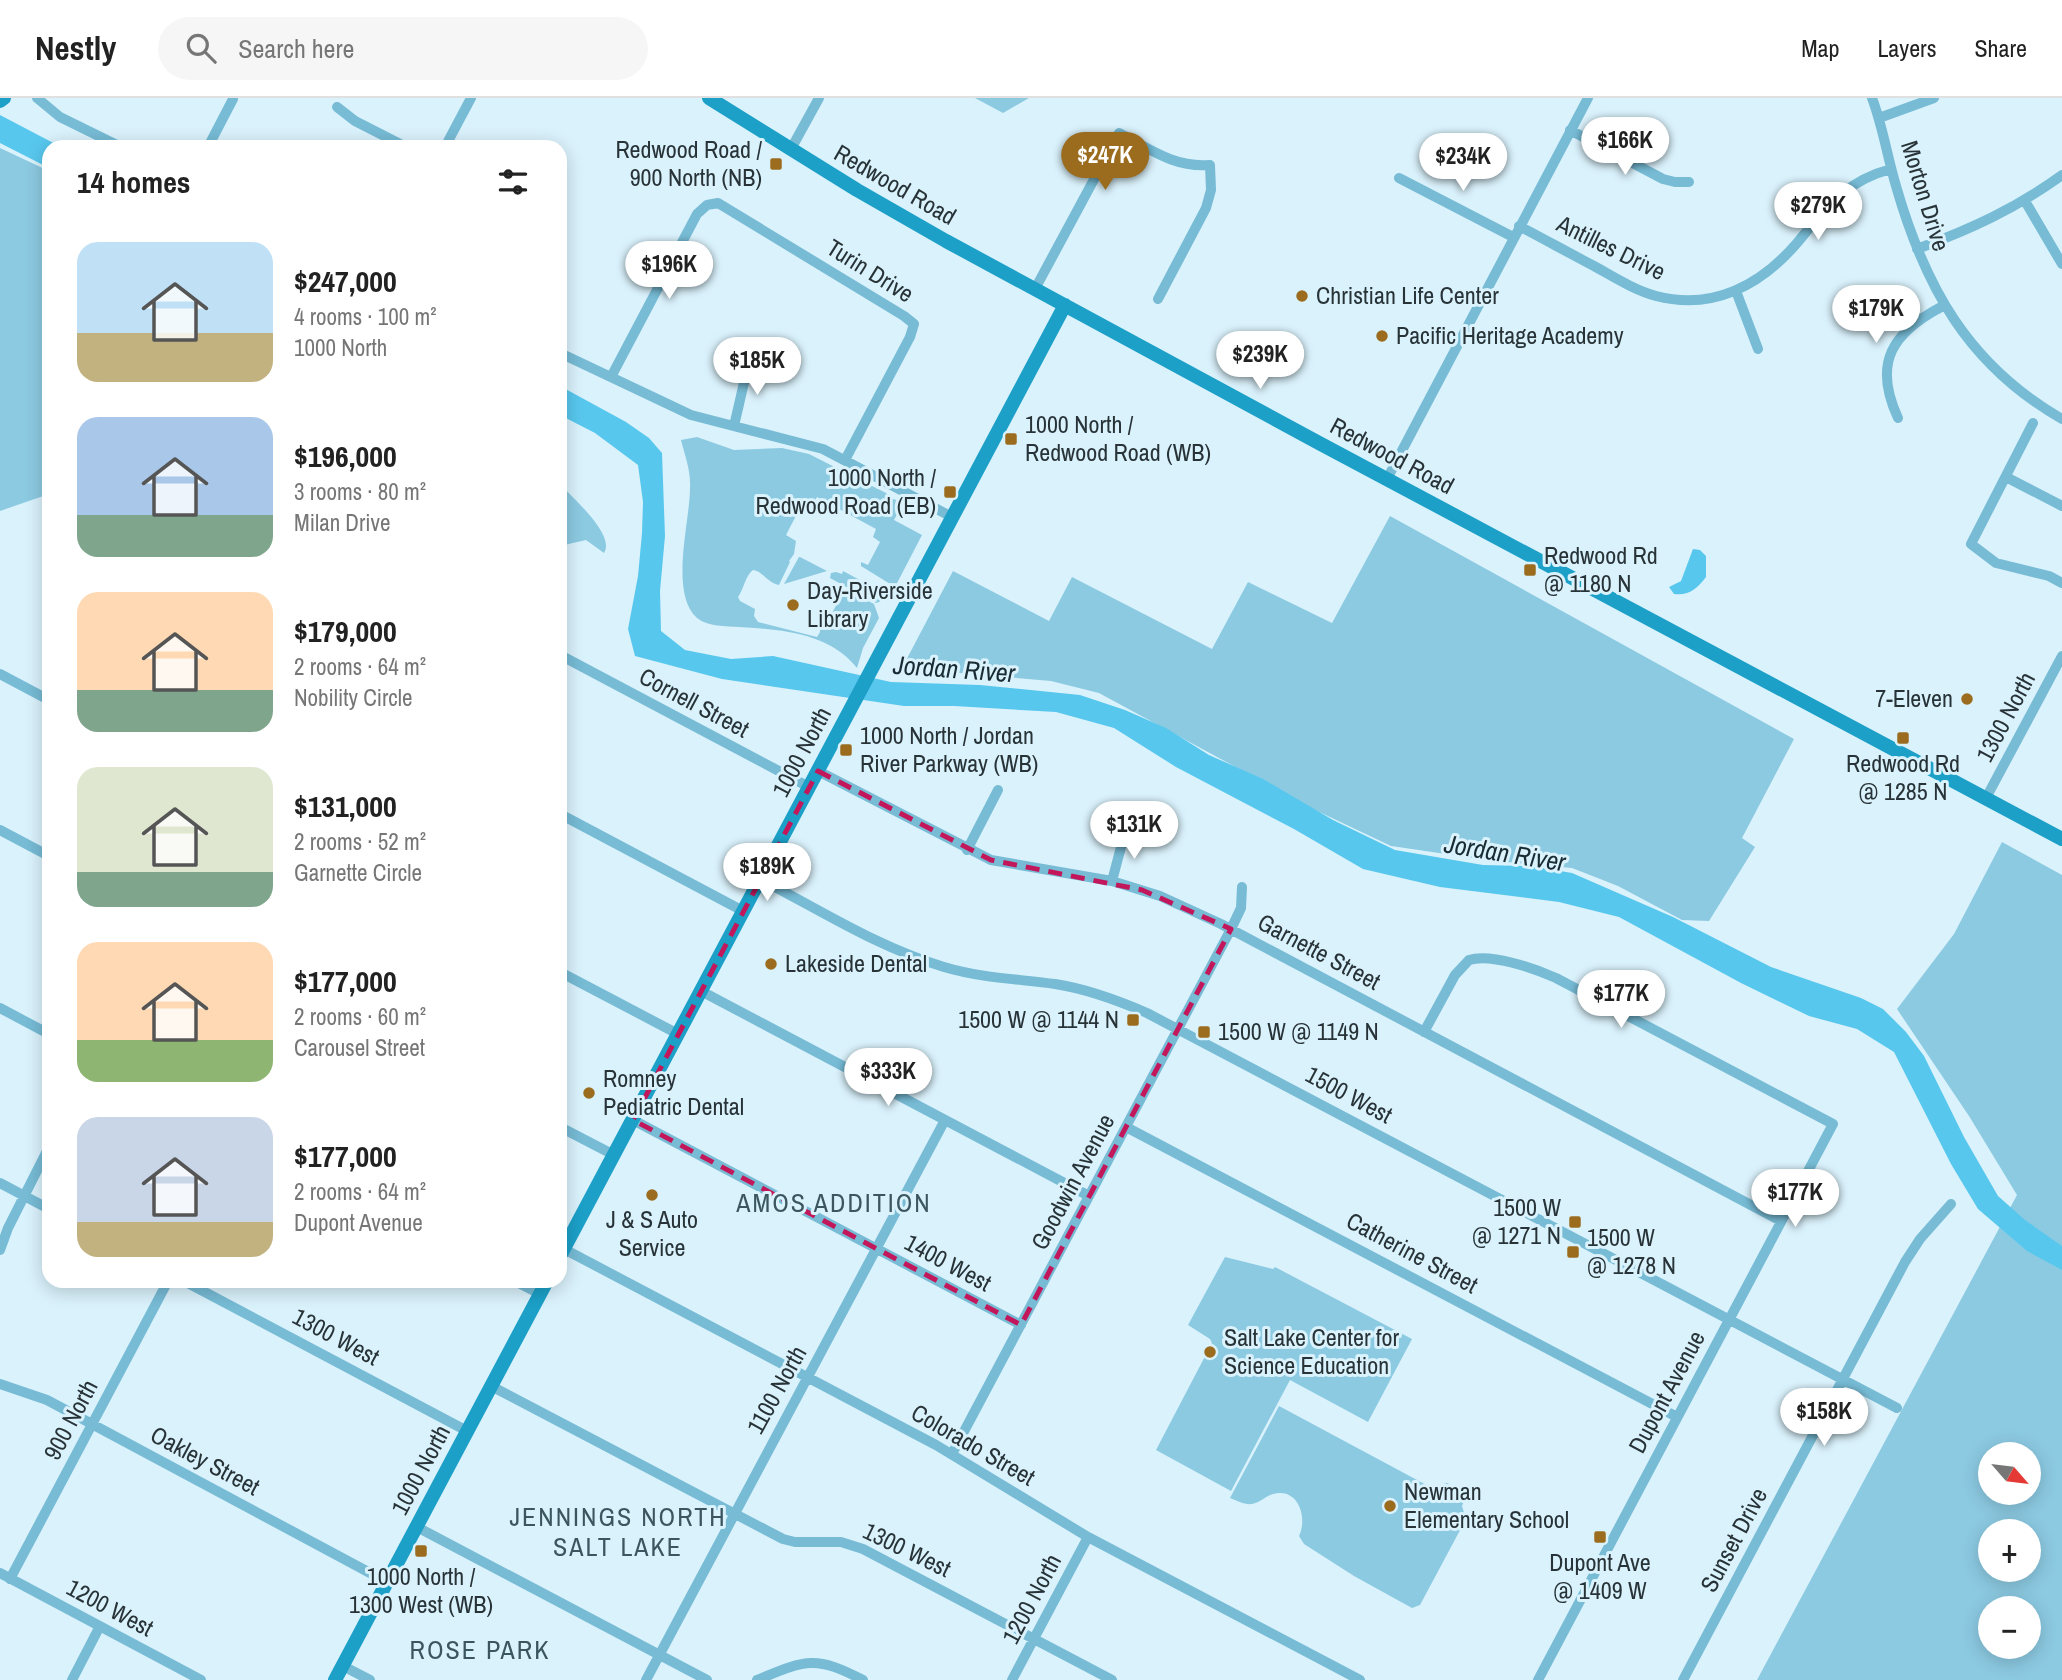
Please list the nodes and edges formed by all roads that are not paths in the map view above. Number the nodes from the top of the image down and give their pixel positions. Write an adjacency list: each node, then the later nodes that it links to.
1 (37, 98): 12 (street)
2 (471, 98): 15 (street)
3 (709, 98): 16 (main road, Redwood Road)
4 (819, 98): 16 (street)
5 (1588, 98): 11 (street)
6 (1872, 98): 10 (street, Morton Drive)
7 (1934, 98): 10 (street)
8 (233, 99): 13 (street)
9 (337, 107): 14 (street)
10 (1879, 118): 17 (street, Morton Drive)
11 (1570, 130): 20 (street); 22 (street)
12 (107, 140)
13 (212, 140)
14 (392, 140)
15 (449, 140)
16 (791, 149): 26 (main road, Redwood Road)
17 (1891, 169): 24 (street, Morton Drive); 27 (street, Antilles Drive)
18 (2062, 175): 21 (street)
19 (1399, 178): 23 (street)
20 (1689, 182)
21 (2025, 201): 24 (street); 25 (street)
22 (1519, 226): 23 (street); 27 (street, Antilles Drive)
23 (1513, 237): 41 (street)
24 (1917, 248): 30 (street, Morton Drive)
25 (2062, 264)
26 (1035, 289): 28 (street); 29 (main road, Redwood Road)
27 (1736, 291): 31 (street)
28 (1158, 299)
29 (1065, 305): 41 (main road, Redwood Road); 43 (main road, 1000 North)
30 (1943, 306): 35 (street); 36 (street, Morton Drive)
31 (1758, 349)
32 (567, 356): 34 (street)
33 (749, 361): 38 (street)
34 (611, 377): 38 (street); 39 (street, Turin Drive)
35 (1898, 418)
36 (2062, 419)
37 (2033, 423): 40 (street)
38 (734, 426): 39 (street)
39 (845, 460): 43 (street)
40 (2006, 477): 42 (street); 44 (street)
41 (1387, 479): 52 (main road, Redwood Road)
42 (2062, 506)
43 (952, 517): 49 (main road, 1000 North)
44 (2062, 583)
45 (2062, 656): 52 (street, 1300 North)
46 (567, 659): 50 (street, Cornell Street)
47 (0, 674): 48 (street)
48 (42, 696)
49 (818, 771): 50 (main road, 1000 North); 57 (street, Garnette Street)
50 (809, 787): 59 (main road, 1000 North)
51 (998, 790): 57 (street)
52 (1986, 798): 56 (main road, Redwood Road)
53 (567, 818): 62 (street)
54 (0, 830): 58 (street)
55 (1125, 832): 60 (street)
56 (2062, 839)
57 (967, 850): 60 (street, Garnette Street)
58 (42, 852)
59 (760, 879): 62 (main road, 1000 North); 67 (street, 1500 West)
60 (1112, 881): 63 (street, Garnette Street)
61 (1242, 887): 63 (street, Goodwin Avenue)
62 (743, 911): 65 (main road, 1000 North)
63 (1231, 929): 67 (street, Goodwin Avenue); 69 (street, Garnette Street)
64 (567, 976): 70 (street)
65 (701, 991): 70 (main road, 1000 North); 72 (street)
66 (0, 1008): 68 (street)
67 (1178, 1029): 73 (street, Goodwin Avenue); 90 (street, 1500 West)
68 (42, 1030)
69 (1424, 1032): 82 (street, Garnette Street); 82 (street, Dupont Avenue)
70 (678, 1034): 71 (main road, 1000 North)
71 (633, 1120): 75 (main road, 1000 North); 84 (street, 1400 West)
72 (945, 1120): 79 (street); 84 (street, 1100 North)
73 (1126, 1127): 79 (street, Goodwin Avenue); 97 (street, Catherine Street)
74 (567, 1131): 75 (street)
75 (614, 1155): 83 (main road, 1000 North)
76 (42, 1161): 78 (street)
77 (0, 1183): 78 (street)
78 (24, 1196): 81 (street); 85 (street)
79 (1089, 1196): 91 (street, Goodwin Avenue)
80 (1951, 1204): 93 (street, Sunset Drive)
81 (42, 1205)
82 (1782, 1221): 90 (street, Dupont Avenue)
83 (567, 1244)
84 (877, 1249): 91 (street, 1400 West); 92 (street, 1100 North)
85 (0, 1250)
86 (567, 1256): 92 (street, Colorado Street)
87 (164, 1288): 98 (street, 900 North)
88 (197, 1288): 99 (street, 1300 West)
89 (543, 1288): 95 (main road, 1000 North)
90 (1729, 1319): 93 (street, 1500 West); 97 (street, Dupont Avenue)
91 (1021, 1325): 100 (street, Goodwin Avenue)
92 (807, 1377): 100 (street, Colorado Street); 101 (street, 1100 North)
93 (1843, 1380): 96 (street, 1500 West); 124 (street, Sunset Drive)
94 (0, 1384): 98 (street, Oakley Street)
95 (491, 1386): 99 (main road, 1000 North); 101 (street, 1300 West)
96 (1897, 1408)
97 (1677, 1418): 123 (street, Dupont Avenue)
98 (92, 1424): 104 (street, 900 North); 105 (street, Oakley Street)
99 (467, 1431): 102 (main road, 1000 North)
100 (952, 1454): 103 (street, Colorado Street)
101 (734, 1513): 107 (street, 1300 West); 108 (street, 1100 North)
102 (416, 1527): 105 (main road, 1000 North); 108 (street)
103 (1088, 1537): 107 (street, 1200 North); 110 (street, Colorado Street)
104 (3, 1577): 106 (street, 1200 West)
105 (387, 1582): 109 (main road, 1000 North)
106 (100, 1626): 111 (street); 112 (street, 1200 West)
107 (1034, 1639): 119 (street, 1200 North); 120 (street, 1300 West)
108 (659, 1655): 115 (street, 1100 North); 116 (street)
109 (343, 1666): 113 (main road, 1000 North); 114 (street)
110 (1338, 1668): 121 (street); 122 (street, Colorado Street)
111 (72, 1680)
112 (201, 1680)
113 (335, 1680)
114 (370, 1680)
115 (646, 1680)
116 (707, 1680)
117 (757, 1680): 118 (street)
118 (863, 1680)
119 (1012, 1680)
120 (1112, 1680)
121 (1331, 1680)
122 (1360, 1680)
123 (1538, 1680)
124 (1683, 1680)

